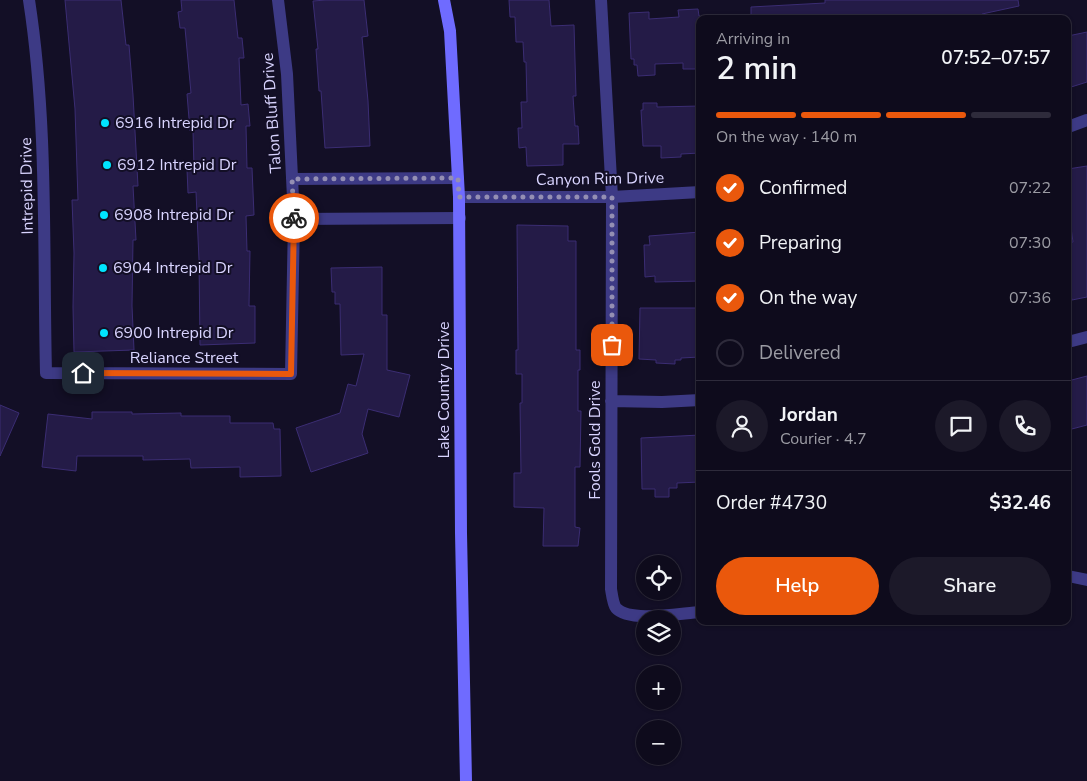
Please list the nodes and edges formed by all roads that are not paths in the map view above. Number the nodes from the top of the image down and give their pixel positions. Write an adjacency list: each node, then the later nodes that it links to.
1 (29, 0): 16 (street, Intrepid Drive)
2 (278, 0): 8 (street, Talon Bluff Drive)
3 (444, 0): 7 (street, Lake Country Drive)
4 (601, 0): 11 (street, Fools Gold Drive)
5 (1087, 120): 6 (street)
6 (1071, 126)
7 (458, 178): 8 (street); 10 (street, Lake Country Drive)
8 (292, 179): 13 (street, Talon Bluff Drive)
9 (696, 192): 11 (street, Canyon Rim Drive)
10 (459, 197): 11 (street, Canyon Rim Drive); 12 (street, Lake Country Drive)
11 (612, 197): 19 (street, Fools Gold Drive)
12 (460, 218): 13 (street); 23 (street, Lake Country Drive)
13 (294, 219): 17 (street, Talon Bluff Drive)
14 (1087, 337): 15 (street)
15 (1071, 341)
16 (46, 373): 17 (street, Reliance Street)
17 (291, 374)
18 (696, 400): 19 (street)
19 (611, 401): 22 (street, Fools Gold Drive)
20 (1071, 577): 21 (street)
21 (1087, 580)
22 (696, 612)
23 (466, 781)

